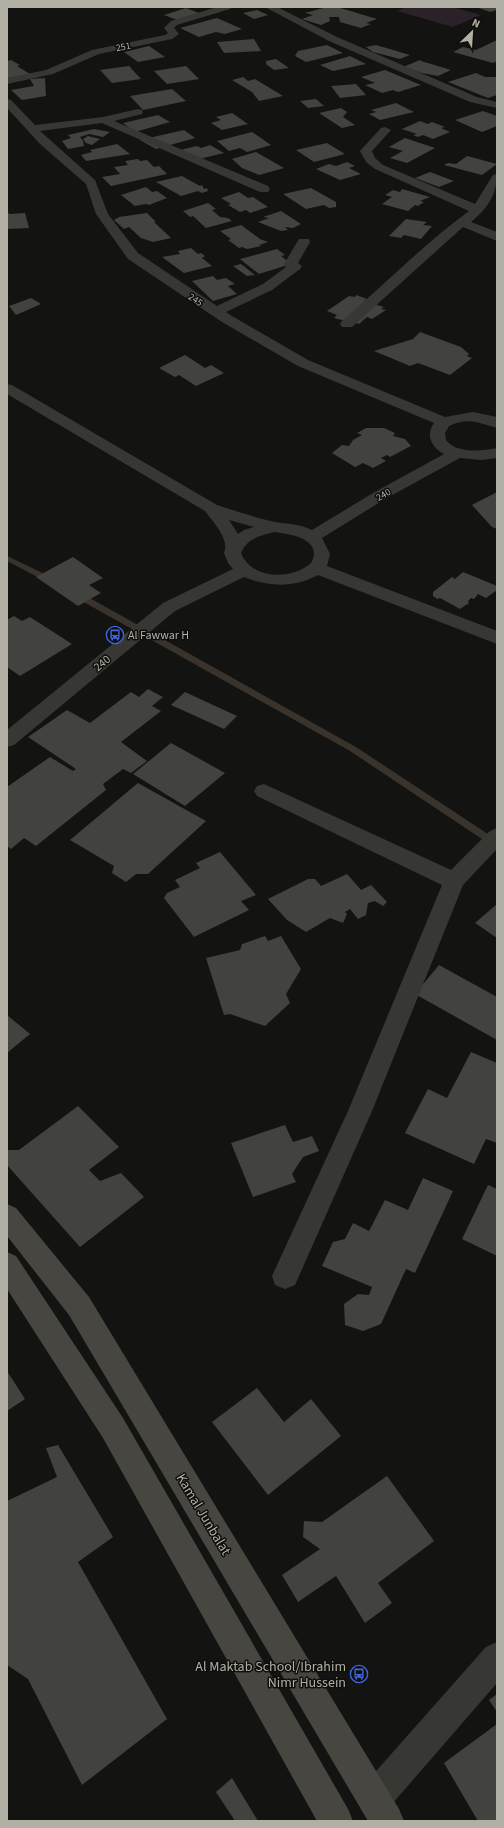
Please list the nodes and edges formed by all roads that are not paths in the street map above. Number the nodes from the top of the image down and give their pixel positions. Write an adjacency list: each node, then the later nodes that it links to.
1 (227, 7): 5 (street, 251)
2 (270, 7): 4 (street)
3 (297, 9): 4 (street)
4 (283, 14): 7 (street)
5 (7, 81)
6 (7, 102): 10 (street, 245)
7 (497, 105)
8 (138, 112): 9 (street)
9 (103, 120): 10 (street); 13 (street)
10 (32, 129): 18 (street, 245)
11 (385, 130): 14 (street)
12 (497, 178): 14 (street)
13 (264, 189)
14 (478, 210): 15 (street)
15 (463, 223): 16 (street); 19 (street)
16 (497, 237)
17 (304, 242): 18 (street)
18 (216, 312): 23 (street, 245)
19 (347, 324)
20 (7, 388): 26 (street)
21 (497, 405): 22 (street)
22 (491, 420): 23 (street)
23 (444, 422): 24 (street)
24 (456, 453): 25 (street); 28 (street, 240)
25 (497, 453)
26 (211, 508): 27 (street); 29 (street)
27 (274, 527): 28 (street); 29 (street)
28 (312, 537): 30 (street)
29 (234, 547): 31 (street)
30 (316, 568): 31 (street); 32 (street)
31 (243, 571): 33 (street, 240)
32 (497, 638)
33 (7, 740)
34 (264, 791): 36 (street)
35 (497, 836): 36 (street)
36 (454, 881): 39 (street)
37 (7, 1216): 41 (main road, Kamal Junbalat)
38 (7, 1265): 42 (main road)
39 (285, 1276)
40 (497, 1658): 41 (street)
41 (380, 1810)
42 (336, 1821)

